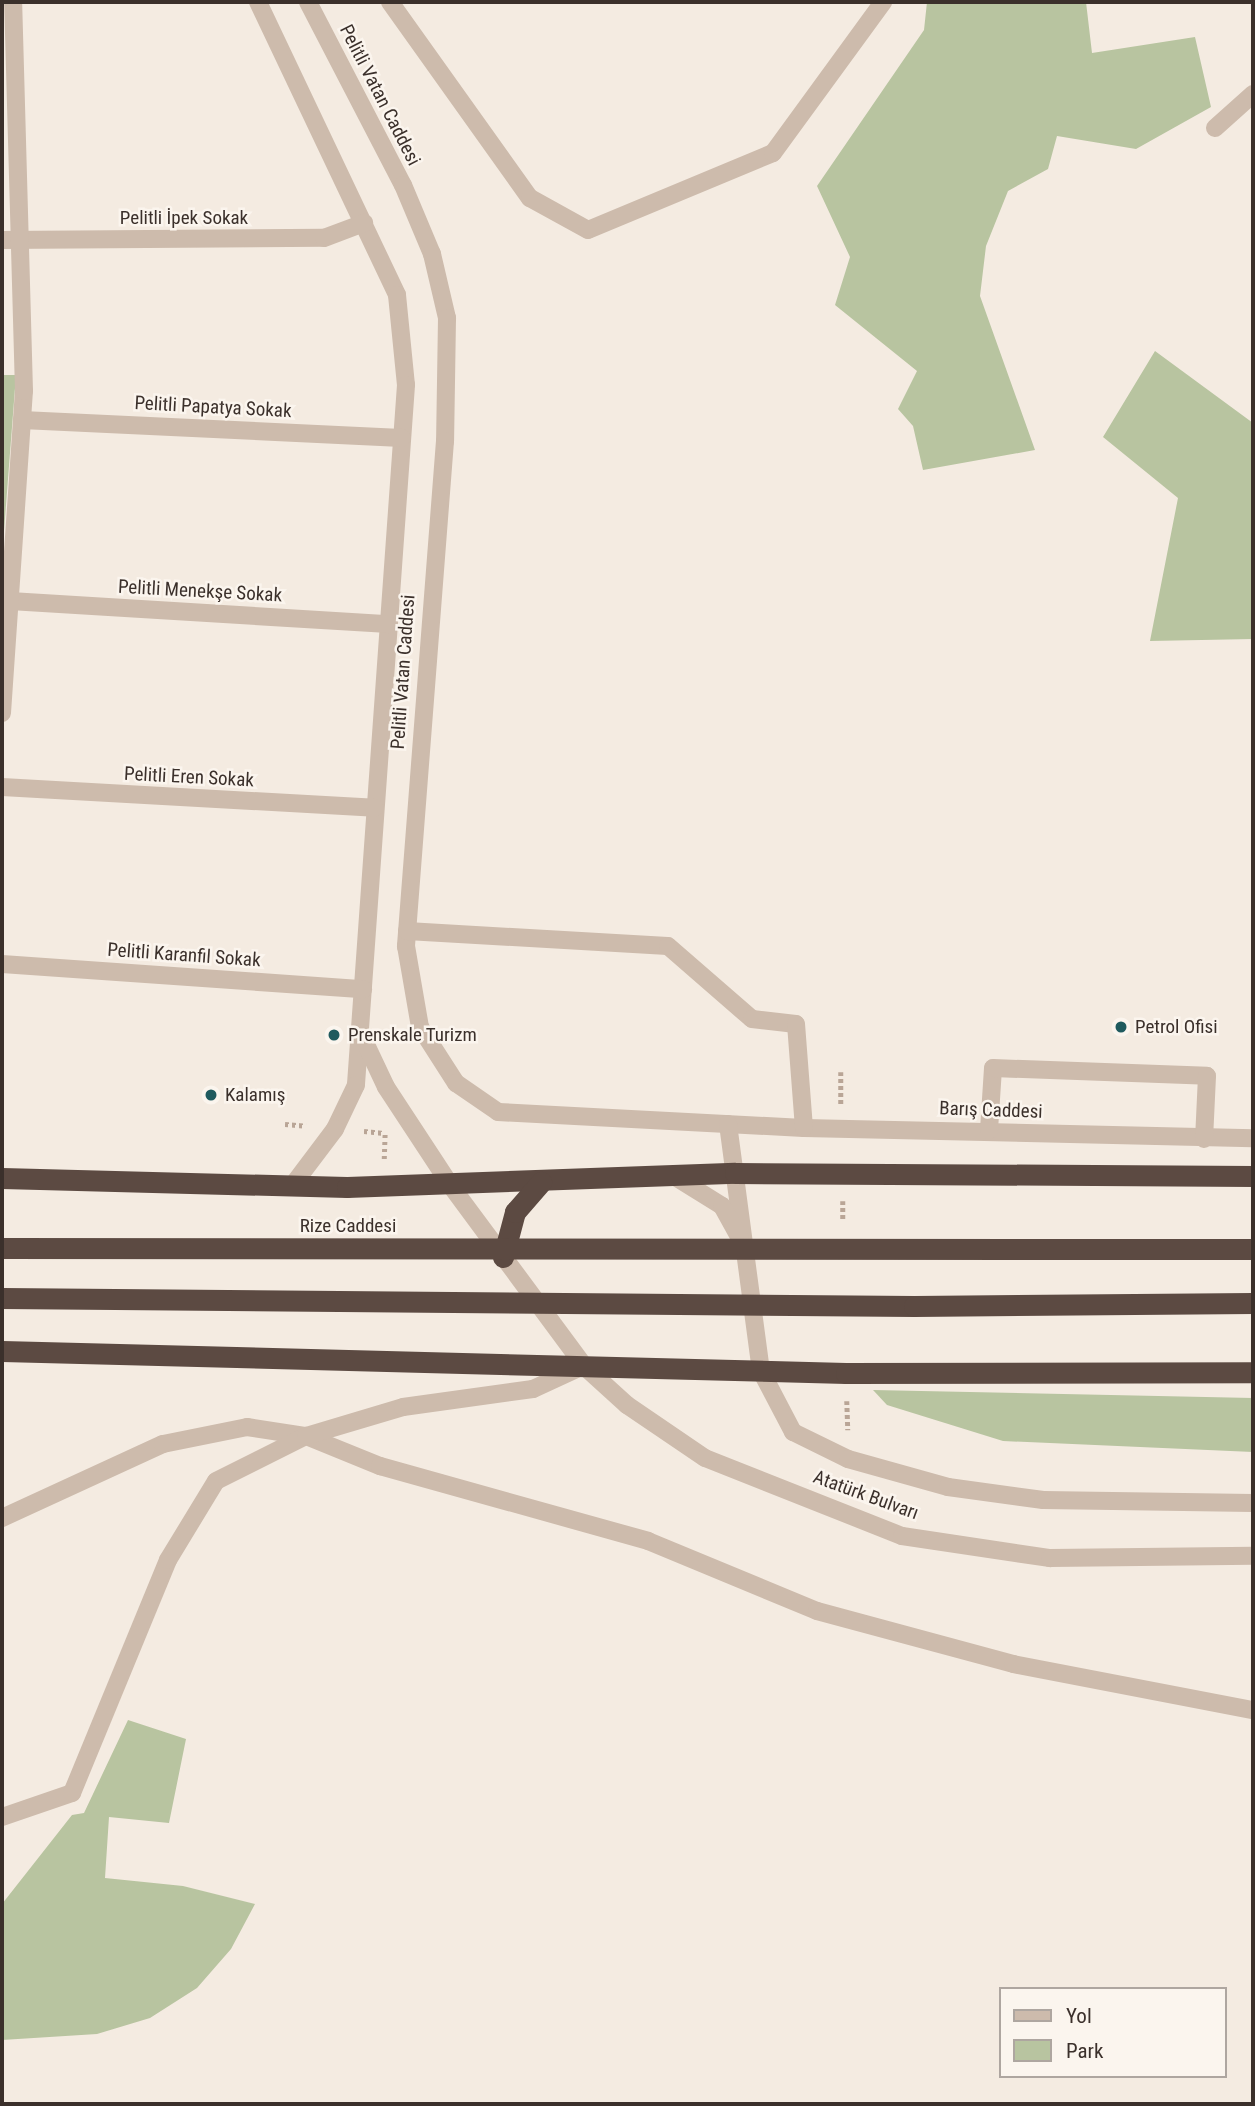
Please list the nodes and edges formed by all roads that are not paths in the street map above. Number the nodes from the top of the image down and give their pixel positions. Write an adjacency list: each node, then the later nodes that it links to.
1 (11, 2): 6 (street); 10 (street)
2 (258, 2): 9 (street, Pelitli Vatan Caddesi)
3 (308, 2): 18 (street, Pelitli Vatan Caddesi)
4 (390, 2): 5 (street)
5 (883, 2)
6 (2, 7)
7 (1253, 94): 8 (street)
8 (1215, 128)
9 (364, 223): 10 (street, Pelitli İpek Sokak); 12 (street, Pelitli Vatan Caddesi)
10 (11, 240): 11 (street)
11 (22, 419): 12 (street, Pelitli Papatya Sokak); 13 (street)
12 (402, 438): 14 (street, Pelitli Vatan Caddesi)
13 (10, 601): 14 (street, Pelitli Menekşe Sokak); 15 (street)
14 (388, 624): 17 (street, Pelitli Vatan Caddesi)
15 (2, 713)
16 (2, 787): 17 (street, Pelitli Eren Sokak)
17 (374, 808): 20 (street, Pelitli Vatan Caddesi)
18 (407, 931): 22 (street, Pelitli Vatan Caddesi); 23 (street)
19 (2, 964): 20 (street, Pelitli Karanfil Sokak)
20 (363, 989): 21 (street, Pelitli Vatan Caddesi)
21 (362, 1036): 32 (street, Pelitli Vatan Caddesi); 33 (street, Atatürk Bulvarı)
22 (728, 1124): 23 (street, Barış Caddesi); 27 (street)
23 (804, 1128): 24 (street, Barış Caddesi)
24 (989, 1130): 26 (street, Barış Caddesi); 26 (street)
25 (1253, 1138): 26 (street, Barış Caddesi)
26 (1204, 1139)
27 (735, 1173): 28 (highway); 29 (highway); 34 (street)
28 (674, 1176): 31 (highway); 34 (street)
29 (1253, 1176)
30 (2, 1178): 32 (highway)
31 (541, 1182): 33 (highway); 37 (highway)
32 (292, 1186): 33 (highway)
33 (450, 1186): 37 (street, Atatürk Bulvarı)
34 (745, 1247): 42 (street, Atatürk Bulvarı)
35 (2, 1248): 36 (highway, Rize Caddesi, bridge)
36 (1253, 1249)
37 (503, 1257): 41 (street, Atatürk Bulvarı)
38 (2, 1298): 39 (highway, bridge)
39 (1253, 1303)
40 (2, 1351): 41 (highway)
41 (584, 1366): 42 (highway); 44 (street); 47 (street, Atatürk Bulvarı)
42 (761, 1371): 43 (highway); 45 (street, Atatürk Bulvarı)
43 (1253, 1372)
44 (306, 1436): 46 (street); 48 (street); 49 (street)
45 (1253, 1503)
46 (2, 1518)
47 (1253, 1556)
48 (1253, 1710)
49 (5, 1819)

